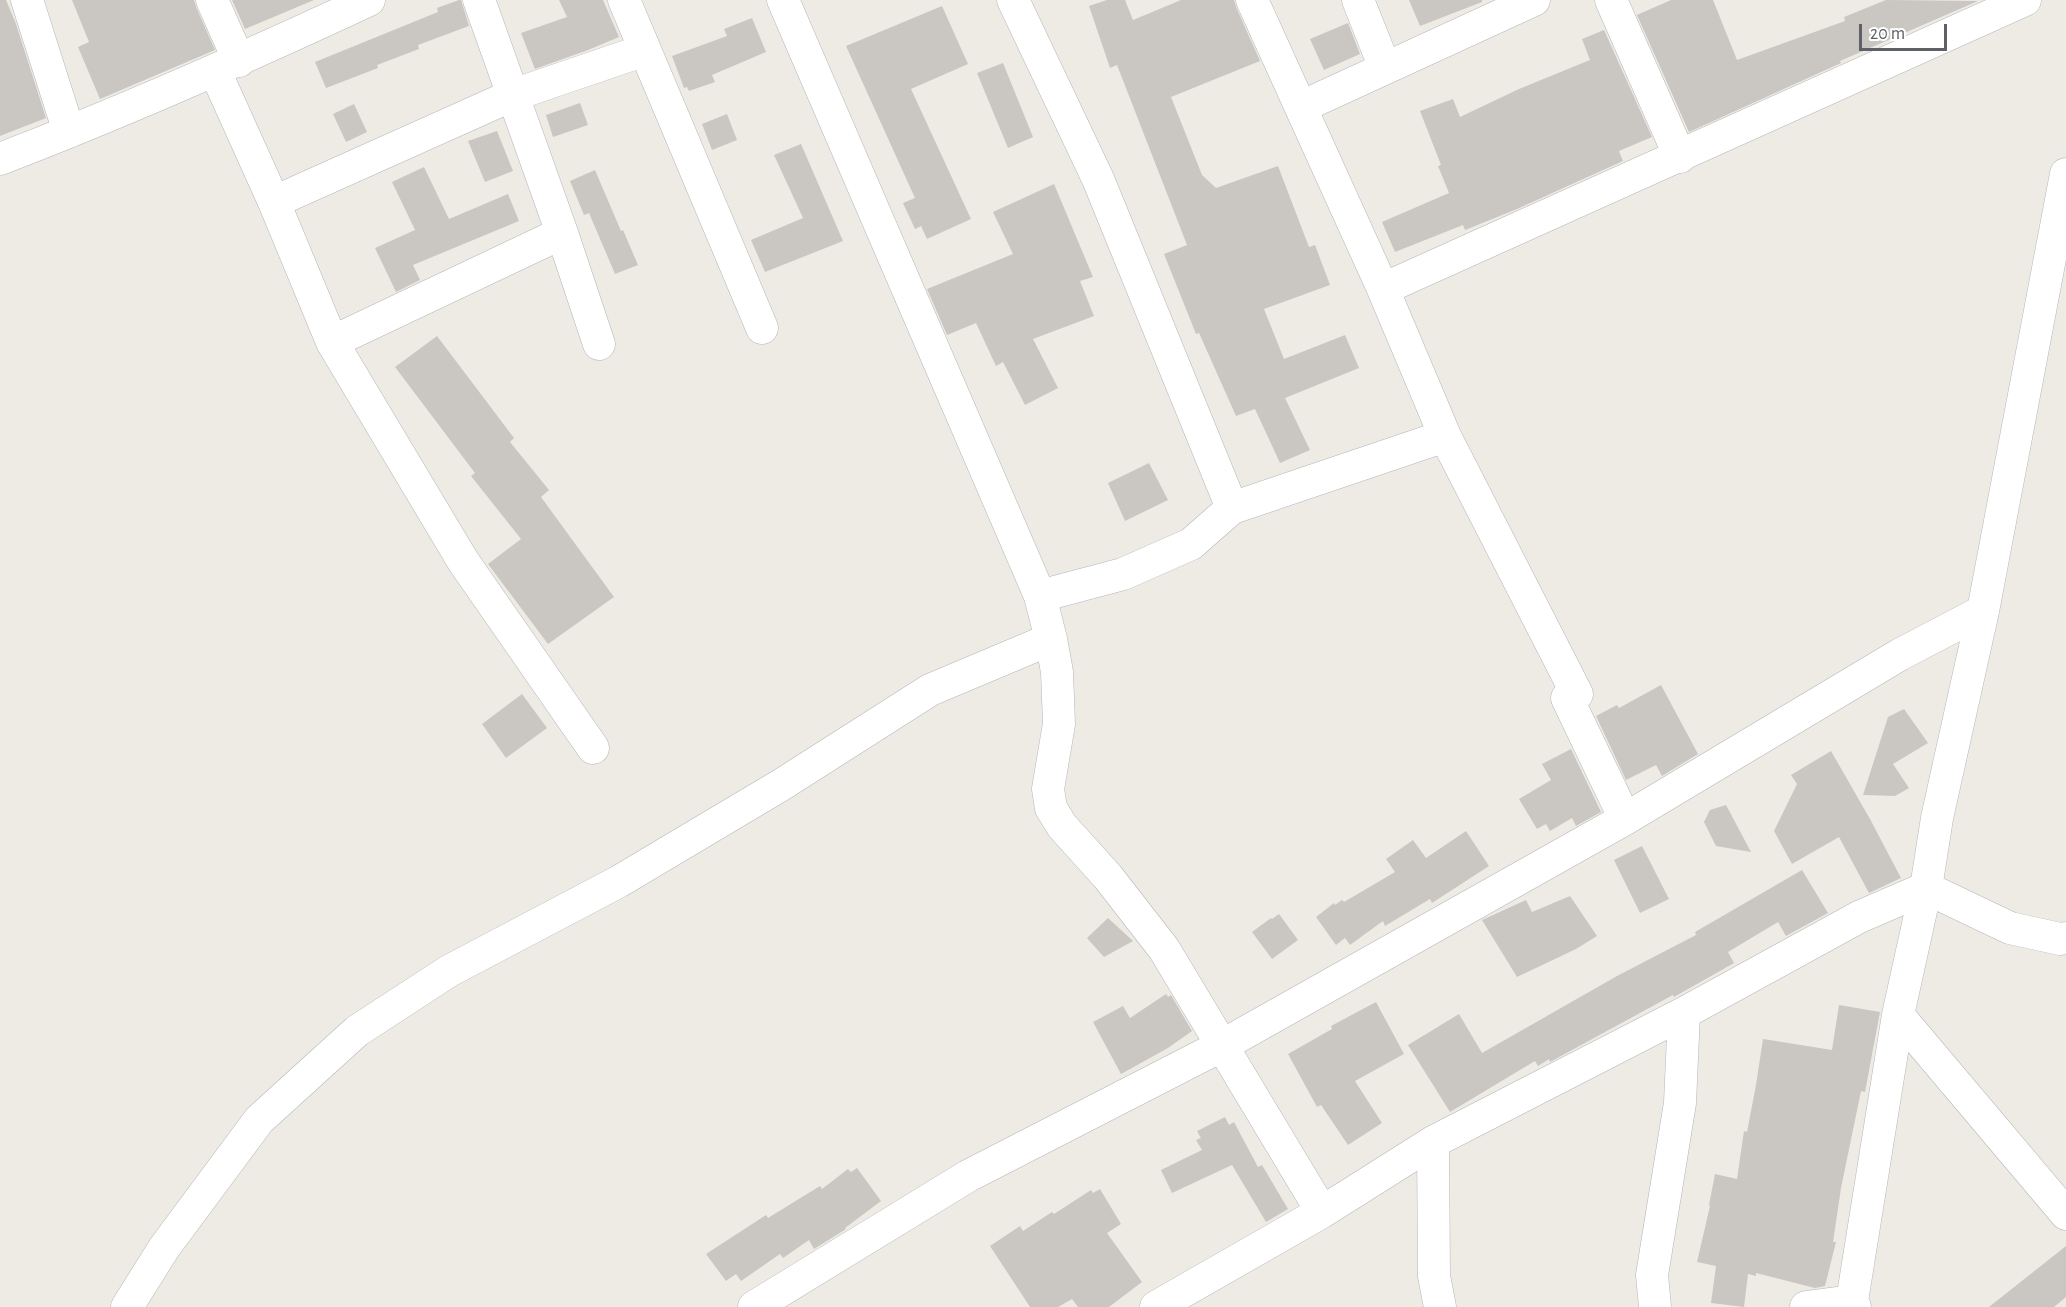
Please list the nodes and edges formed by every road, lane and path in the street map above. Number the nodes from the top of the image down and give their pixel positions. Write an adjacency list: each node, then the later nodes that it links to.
1 (212, 0): 15 (street)
2 (369, 0): 15 (street)
3 (479, 0): 17 (street)
4 (624, 0): 14 (street)
5 (783, 0): 31 (street)
6 (1013, 0): 30 (street)
7 (1252, 0): 18 (street)
8 (1358, 0): 16 (street)
9 (1534, 0): 13 (street)
10 (1611, 0): 20 (street)
11 (2025, 0): 20 (street)
12 (33, 2): 19 (street)
13 (1479, 12): 16 (street)
14 (645, 50): 17 (street); 26 (street)
15 (227, 66): 19 (street); 23 (street)
16 (1385, 68): 18 (street)
17 (513, 95): 23 (street); 24 (street)
18 (1301, 107): 25 (street)
19 (69, 132): 21 (street)
20 (1680, 156): 25 (street)
21 (0, 159)
22 (2066, 174): 32 (street)
23 (274, 202): 27 (street)
24 (562, 233): 27 (street); 28 (street)
25 (1383, 289): 29 (street)
26 (762, 328)
27 (332, 342): 34 (street)
28 (599, 344)
29 (1445, 436): 30 (street); 35 (street)
30 (1232, 508): 31 (street)
31 (1040, 596): 33 (street)
32 (1983, 611): 35 (street); 36 (street)
33 (1051, 639): 40 (street); 45 (street)
34 (593, 748)
35 (1625, 819): 40 (street)
36 (1926, 888): 37 (street); 38 (street); 39 (street)
37 (2066, 938)
38 (1683, 1013): 41 (street); 49 (street)
39 (1898, 1015): 43 (street); 44 (street)
40 (1223, 1045): 42 (street); 46 (street)
41 (1433, 1142): 42 (street); 48 (street)
42 (1322, 1212): 47 (street)
43 (2066, 1214)
44 (1854, 1304): 50 (street)
45 (127, 1307)
46 (754, 1307)
47 (1156, 1307)
48 (1440, 1307)
49 (1655, 1307)
50 (1806, 1307)

